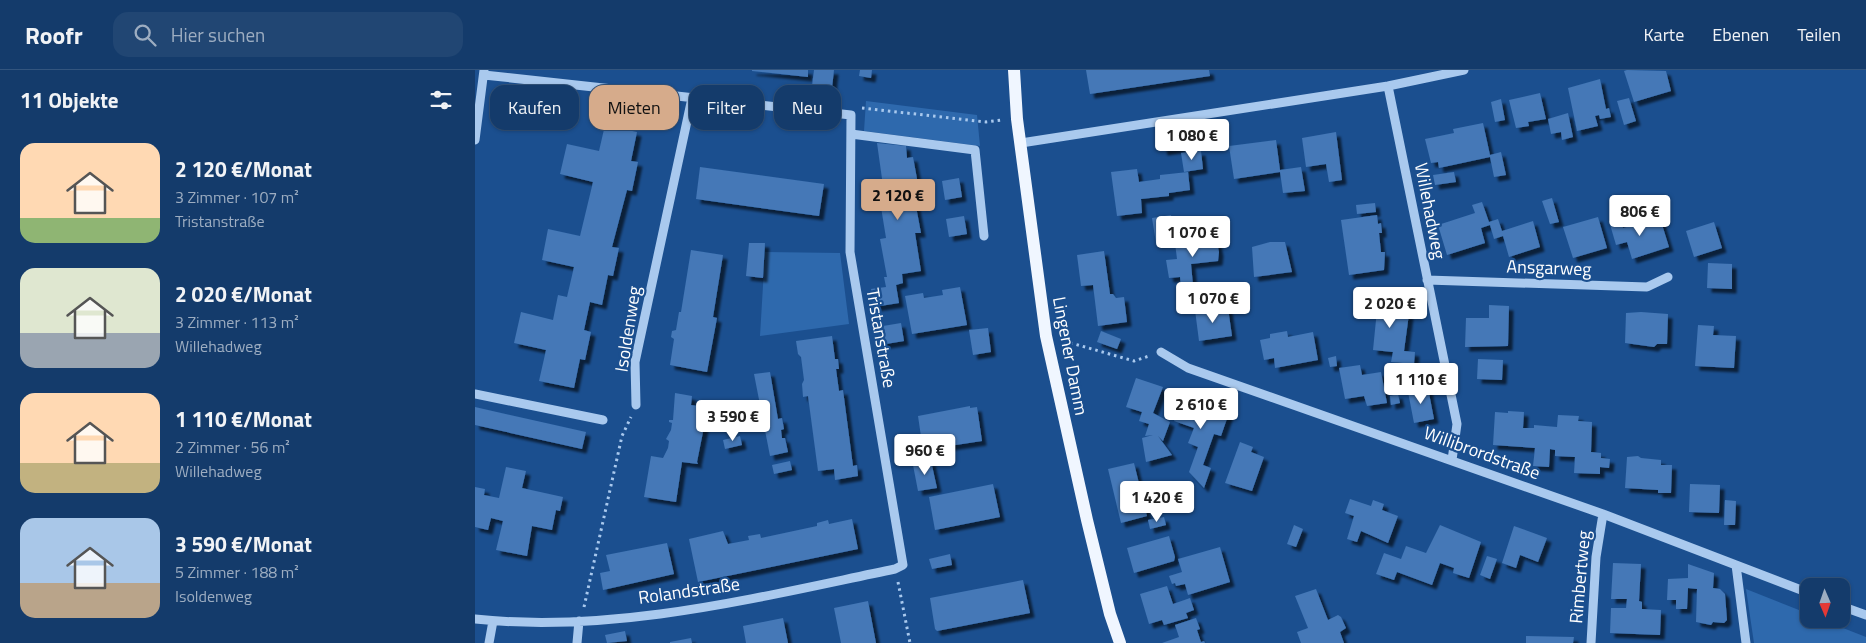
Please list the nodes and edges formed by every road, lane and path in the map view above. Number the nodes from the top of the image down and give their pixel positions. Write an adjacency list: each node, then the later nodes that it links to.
1 (1015, 70): 9 (main road, Lingener Damm)
2 (1464, 70): 4 (street)
3 (484, 72): 5 (street); 11 (street)
4 (1388, 86): 12 (street); 15 (street, Willehadweg)
5 (689, 98)
6 (764, 106): 8 (street)
7 (689, 112): 19 (street, Isoldenweg)
8 (851, 115): 9 (path); 10 (street, Tristanstraße)
9 (1017, 119): 12 (main road, Lingener Damm)
10 (851, 134): 13 (street); 24 (street, Tristanstraße)
11 (475, 140)
12 (1021, 143): 16 (main road, Lingener Damm)
13 (984, 236)
14 (1668, 277): 15 (street, Ansgarweg)
15 (1427, 280): 21 (street, Willehadweg)
16 (1046, 336): 17 (path); 34 (main road, Lingener Damm)
17 (1161, 352): 21 (street, Willibrordstraße)
18 (475, 394): 20 (street)
19 (636, 405): 30 (path)
20 (603, 420)
21 (1452, 460): 22 (street, Willibrordstraße)
22 (1603, 514): 23 (street, Willibrordstraße); 35 (street, Rimbertweg)
23 (1736, 565): 25 (street, Willibrordstraße); 36 (street)
24 (899, 567): 30 (street, Rolandstraße); 33 (path)
25 (1800, 590)
26 (1850, 610): 27 (street)
27 (1866, 616)
28 (475, 619): 29 (street, Rolandstraße)
29 (493, 621): 30 (street, Rolandstraße); 31 (street)
30 (579, 622): 32 (street)
31 (489, 643)
32 (577, 643)
33 (910, 643)
34 (1119, 643)
35 (1591, 643)
36 (1746, 643)

